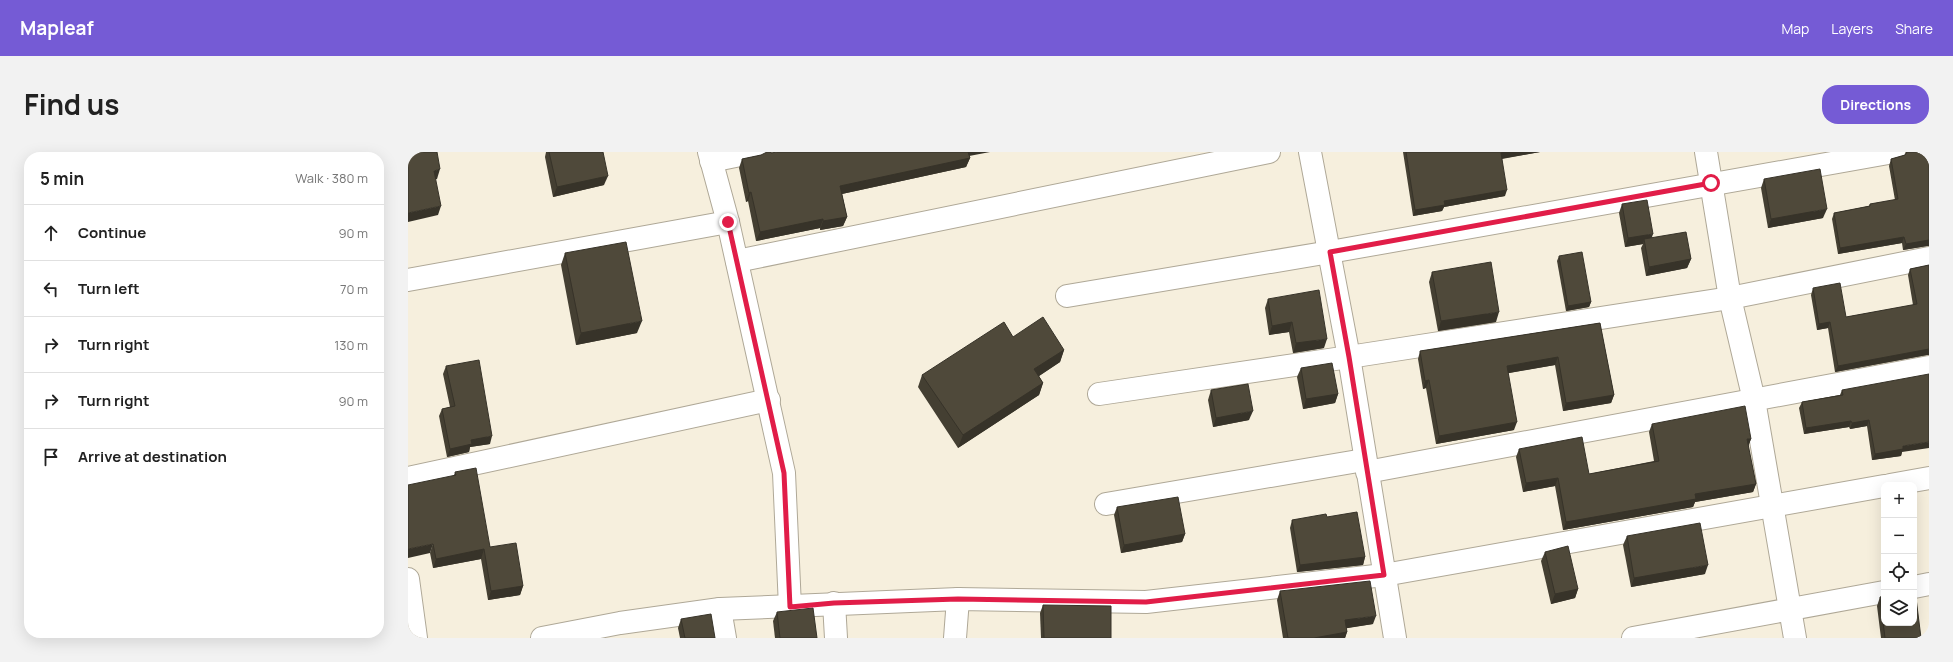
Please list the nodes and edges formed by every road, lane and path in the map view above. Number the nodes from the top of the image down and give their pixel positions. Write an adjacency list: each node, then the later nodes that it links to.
1 (755, 152): 6 (street)
2 (1269, 152): 11 (street)
3 (1310, 152): 9 (street)
4 (1706, 152): 7 (street)
5 (1894, 152): 7 (street)
6 (710, 156): 8 (street)
7 (1711, 183): 9 (street); 14 (street)
8 (728, 222): 11 (street); 12 (street)
9 (1330, 252): 13 (street); 15 (street)
10 (1929, 258): 14 (street)
11 (737, 261): 18 (street)
12 (408, 280)
13 (1067, 296)
14 (1730, 298): 15 (street); 19 (street)
15 (1349, 357): 17 (street); 20 (street)
16 (1929, 368): 19 (street)
17 (1099, 394)
18 (769, 400): 21 (street); 34 (street)
19 (1754, 400): 20 (street); 26 (street)
20 (1365, 466): 25 (street); 27 (street)
21 (408, 478)
22 (1929, 478): 23 (street)
23 (1907, 482)
24 (1881, 487): 26 (street)
25 (1106, 504)
26 (1772, 507): 27 (street); 36 (street)
27 (1384, 575): 32 (street); 43 (street)
28 (408, 579): 38 (street)
29 (1929, 584): 30 (street)
30 (1917, 586)
31 (1881, 593): 36 (street)
32 (958, 599): 33 (street); 42 (street)
33 (834, 603): 34 (street); 41 (street)
34 (790, 607): 35 (street)
35 (720, 609): 37 (street); 40 (street)
36 (1791, 609): 44 (street); 45 (street)
37 (621, 630): 39 (street)
38 (416, 638)
39 (542, 638)
40 (725, 638)
41 (836, 638)
42 (955, 638)
43 (1395, 638)
44 (1633, 638)
45 (1795, 638)

